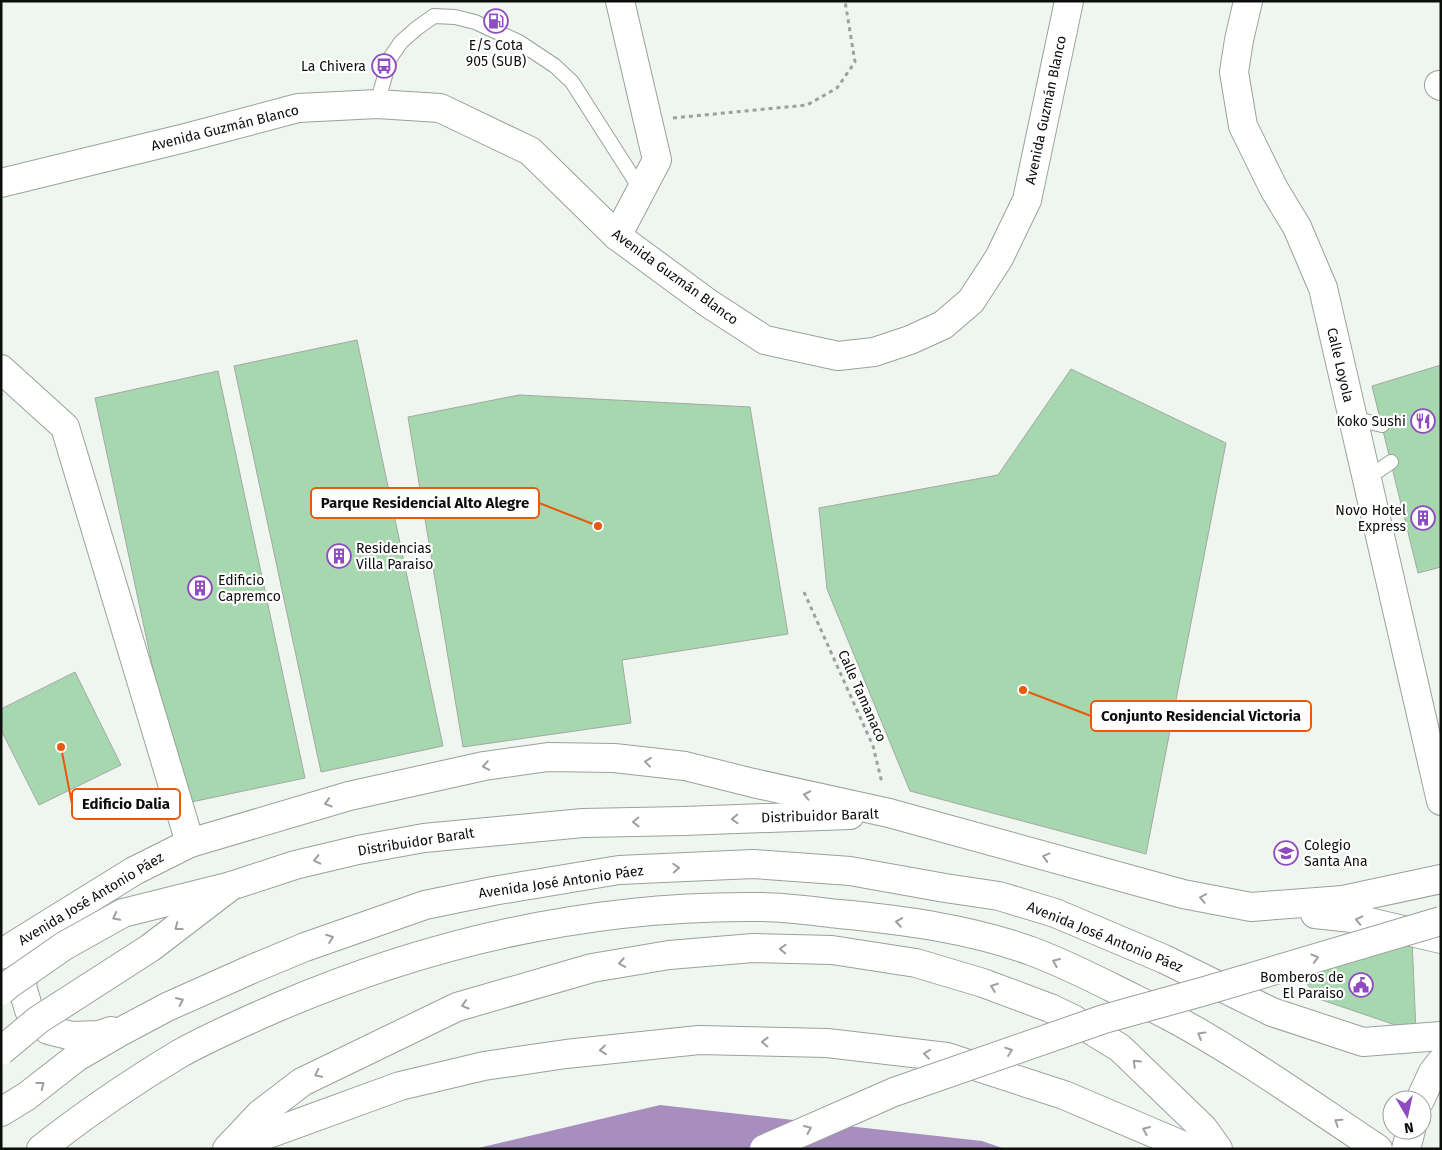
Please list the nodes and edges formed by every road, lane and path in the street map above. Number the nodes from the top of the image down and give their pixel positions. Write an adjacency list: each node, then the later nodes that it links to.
1 (620, 1): 6 (main road)
2 (845, 1): 6 (path)
3 (1069, 1): 9 (main road, Avenida Guzmán Blanco)
4 (1248, 1): 11 (main road, Calle Loyola)
5 (377, 104): 7 (main road, Avenida Guzmán Blanco); 8 (lane); 9 (main road, Avenida Guzmán Blanco)
6 (648, 121): 8 (main road)
7 (1, 183)
8 (641, 190): 9 (main road)
9 (617, 236)
10 (1, 369): 18 (main road)
11 (1352, 418): 12 (lane); 14 (main road, Calle Loyola)
12 (1382, 425)
13 (1391, 462): 14 (lane)
14 (1366, 479): 16 (main road, Calle Loyola)
15 (804, 592): 17 (path, Calle Tamanaco)
16 (1441, 801)
17 (888, 813): 18 (main road, Avenida José Antonio Páez, one-way to 18); 20 (main road, Distribuidor Baralt, one-way to 20); 21 (main road, Avenida José Antonio Páez, one-way to 17)
18 (190, 843): 22 (main road, Avenida José Antonio Páez)
19 (1441, 879): 21 (main road, Avenida José Antonio Páez)
20 (231, 886): 26 (main road, one-way to 26, bridge); 29 (main road, Distribuidor Baralt, one-way to 29, bridge)
21 (1251, 907): 24 (main road, one-way to 21)
22 (68, 911): 25 (main road, Avenida José Antonio Páez); 27 (main road)
23 (1441, 921): 35 (main road, one-way to 23, bridge)
24 (1441, 939)
25 (1, 955)
26 (1, 991)
27 (143, 1020): 28 (main road, Avenida José Antonio Páez, one-way to 28); 32 (main road, Avenida José Antonio Páez, one-way to 27)
28 (1441, 1036)
29 (1, 1051)
30 (1441, 1062): 31 (main road)
31 (1425, 1090)
32 (1, 1112)
33 (41, 1149): 38 (main road, one-way to 33)
34 (228, 1149): 36 (main road, one-way to 34); 37 (main road, one-way to 34)
35 (764, 1149)
36 (1191, 1149)
37 (1218, 1149)
38 (1378, 1149)

